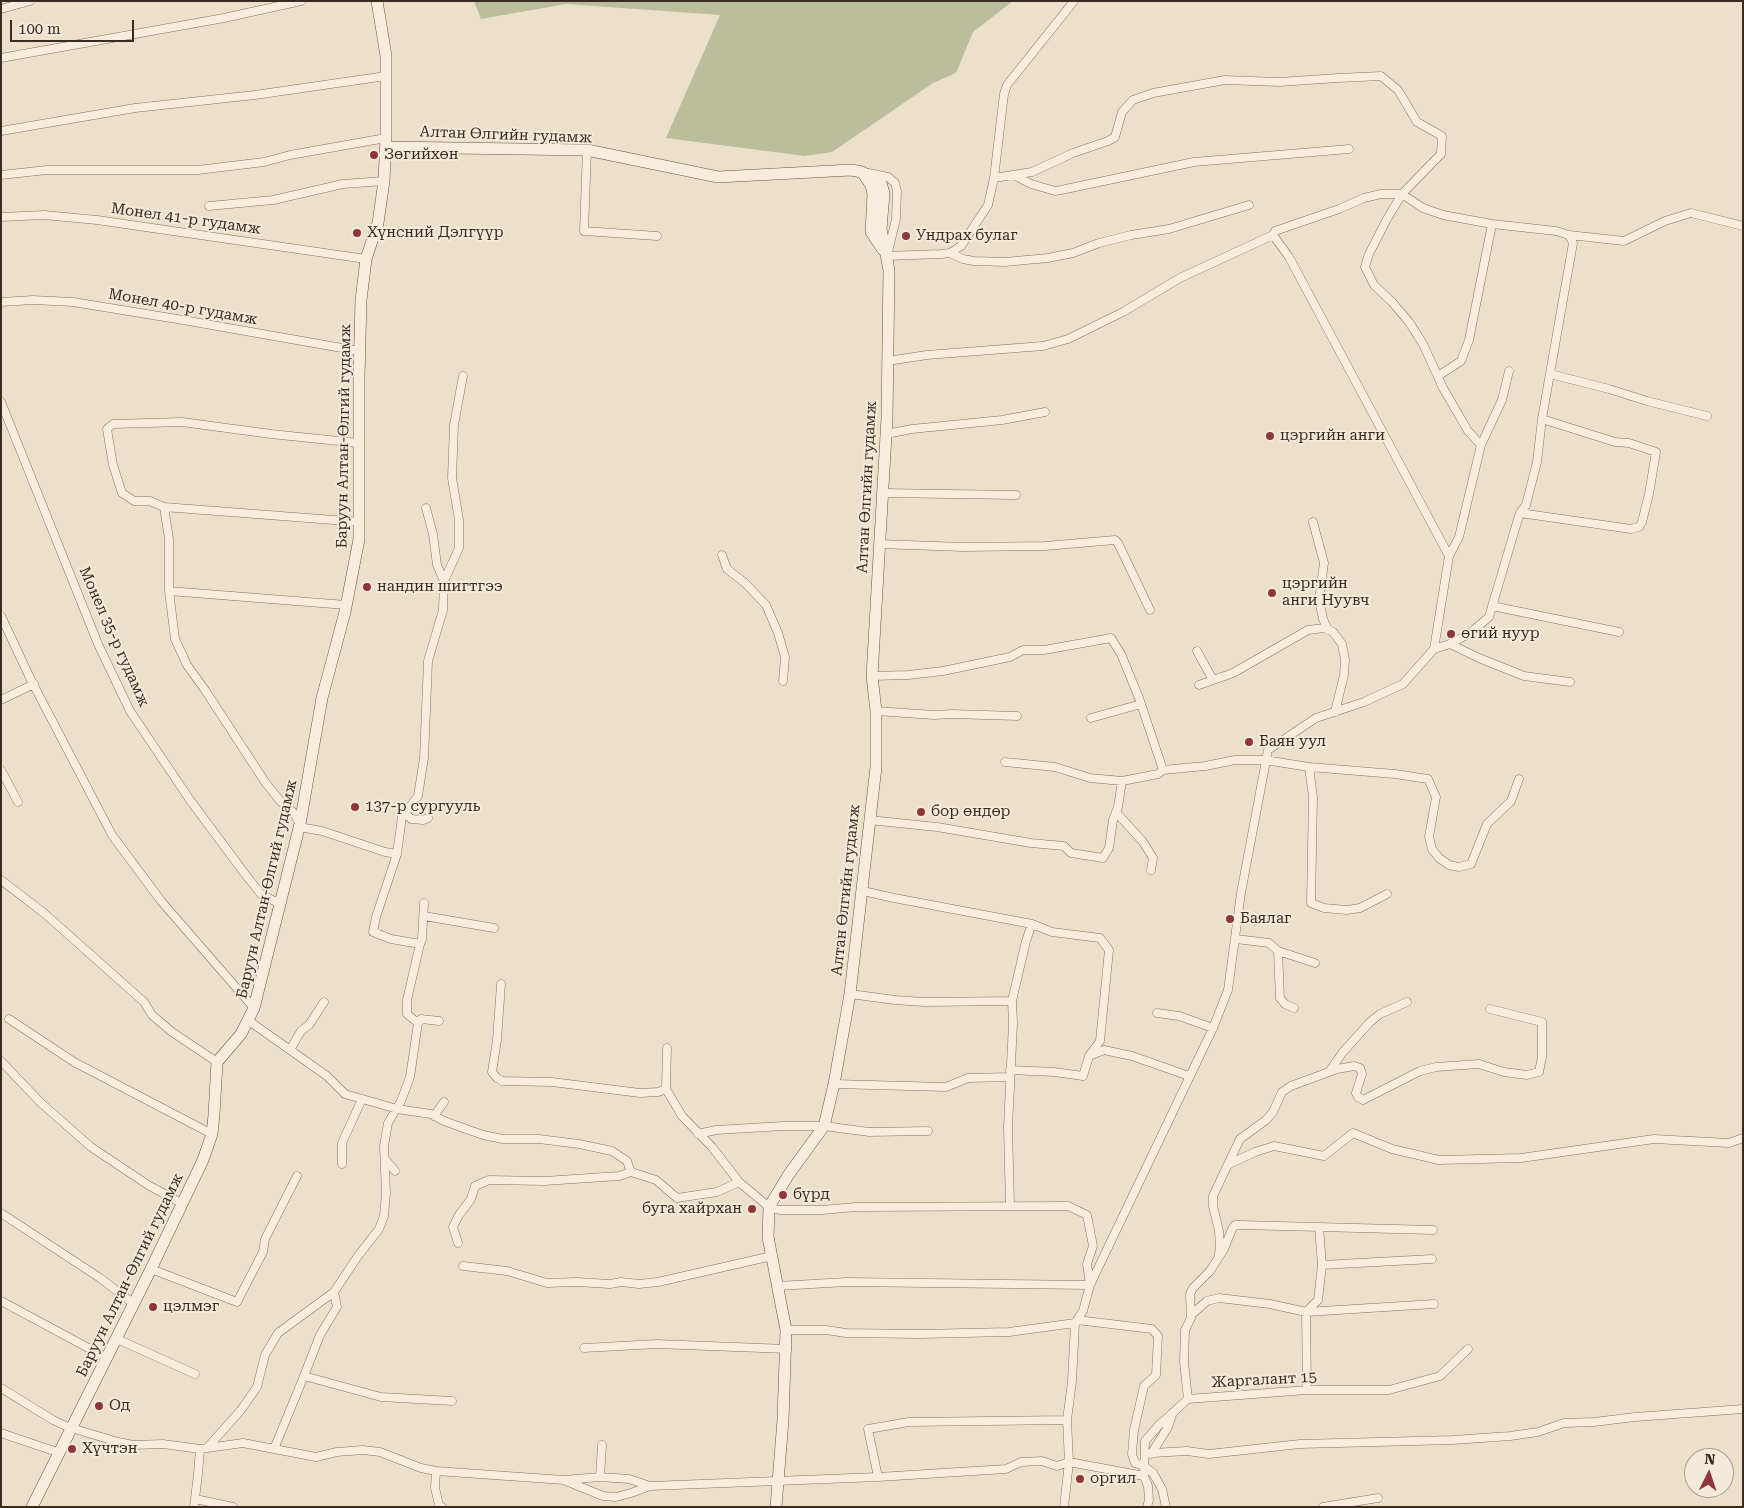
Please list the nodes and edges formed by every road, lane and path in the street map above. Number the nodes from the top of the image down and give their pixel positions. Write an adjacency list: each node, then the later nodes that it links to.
1 (30, 1): 5 (street)
2 (300, 1): 6 (street)
3 (377, 1): 7 (main road, Баруун Алтан-Өлгий гудамж)
4 (1074, 1): 15 (street)
5 (1, 9)
6 (1, 58)
7 (386, 76): 8 (street); 9 (main road, Баруун Алтан-Өлгий гудамж)
8 (1, 131)
9 (386, 142): 11 (main road, Алтан Өлгийн гудамж); 13 (street); 16 (main road, Баруун Алтан-Өлгий гудамж)
10 (1349, 149): 14 (street)
11 (587, 150): 12 (main road, Алтан Өлгийн гудамж); 25 (street)
12 (862, 172): 27 (main road, Алтан Өлгийн гудамж); 27 (street)
13 (1, 175)
14 (1014, 175): 15 (street); 17 (street)
15 (994, 178): 26 (street)
16 (384, 181): 19 (street); 28 (main road, Баруун Алтан-Өлгий гудамж)
17 (1402, 194): 21 (street); 23 (street); 35 (street)
18 (1249, 205): 26 (street)
19 (209, 206)
20 (1, 217): 28 (street, Монел 41-р гудамж)
21 (1492, 224): 24 (street); 35 (street)
22 (1743, 226): 24 (street)
23 (1273, 235): 31 (street); 52 (street)
24 (1569, 235): 33 (street)
25 (657, 236)
26 (950, 253): 27 (street)
27 (887, 256): 31 (main road, Алтан Өлгийн гудамж)
28 (366, 259): 30 (main road, Баруун Алтан-Өлгий гудамж)
29 (1, 302): 30 (street, Монел 40-р гудамж)
30 (360, 351): 41 (main road, Баруун Алтан-Өлгий гудамж)
31 (887, 361): 40 (main road, Алтан Өлгийн гудамж)
32 (1508, 371): 42 (street)
33 (1550, 374): 38 (street); 39 (street)
34 (463, 376): 53 (street)
35 (1438, 376): 42 (street)
36 (1, 402): 95 (street, Монел 35-р гудамж)
37 (1045, 412): 40 (street)
38 (1707, 416)
39 (1542, 419): 47 (street); 47 (street)
40 (886, 434): 43 (main road, Алтан Өлгийн гудамж)
41 (358, 443): 45 (street); 48 (main road, Баруун Алтан-Өлгий гудамж)
42 (1481, 445): 52 (street)
43 (883, 493): 44 (street); 50 (main road, Алтан Өлгийн гудамж)
44 (1016, 495)
45 (164, 507): 48 (street); 54 (street)
46 (426, 508): 53 (street)
47 (1520, 513): 56 (street)
48 (360, 522): 55 (main road, Баруун Алтан-Өлгий гудамж)
49 (1313, 522): 59 (street)
50 (879, 544): 57 (street); 64 (main road, Алтан Өлгийн гудамж)
51 (722, 555): 66 (street)
52 (1448, 556): 62 (street)
53 (444, 582): 85 (street)
54 (169, 591): 55 (street); 88 (street)
55 (346, 605): 88 (main road, Баруун Алтан-Өлгий гудамж)
56 (1492, 606): 60 (street); 61 (street)
57 (1150, 610)
58 (1, 616): 68 (street)
59 (1328, 630): 65 (street); 73 (street)
60 (1619, 632)
61 (1450, 644): 62 (street); 67 (street)
62 (1434, 649): 73 (street)
63 (1197, 651): 65 (street)
64 (872, 676): 71 (street); 72 (main road, Алтан Өлгийн гудамж)
65 (1213, 680): 69 (street)
66 (783, 681)
67 (1570, 682)
68 (34, 684): 70 (street); 108 (street)
69 (1199, 685)
70 (1, 700)
71 (1141, 704): 75 (street); 80 (street)
72 (876, 711): 74 (street); 87 (main road, Алтан Өлгийн гудамж)
73 (1335, 712): 76 (street)
74 (1018, 716)
75 (1091, 718)
76 (1265, 760): 78 (street); 80 (street); 99 (street)
77 (1005, 762): 82 (street)
78 (1309, 767): 81 (street); 93 (street)
79 (1, 770): 83 (street)
80 (1163, 770): 82 (street)
81 (1519, 779)
82 (1122, 781): 84 (street)
83 (18, 802)
84 (1116, 812): 87 (street); 90 (street)
85 (405, 813): 86 (street); 89 (street)
86 (428, 818)
87 (869, 820): 92 (main road, Алтан Өлгийн гудамж)
88 (300, 826): 89 (street); 95 (main road, Баруун Алтан-Өлгий гудамж)
89 (397, 854): 100 (street)
90 (1151, 870)
91 (1, 880): 121 (street)
92 (863, 890): 97 (street); 104 (main road, Алтан Өлгийн гудамж)
93 (1387, 894)
94 (424, 903): 96 (street)
95 (280, 904): 108 (main road, Баруун Алтан-Өлгий гудамж)
96 (424, 916): 98 (street); 100 (street)
97 (1032, 924): 105 (street); 119 (street)
98 (494, 928)
99 (1236, 939): 101 (street); 116 (street)
100 (420, 944): 115 (street)
101 (1278, 951): 102 (street); 109 (street)
102 (1315, 964)
103 (501, 984): 126 (street)
104 (850, 994): 105 (street); 125 (main road, Алтан Өлгийн гудамж)
105 (1012, 1001): 123 (street)
106 (324, 1002): 118 (street)
107 (1407, 1002): 122 (street)
108 (254, 1008): 113 (main road, Баруун Алтан-Өлгий гудамж)
109 (1294, 1008)
110 (1490, 1009): 122 (street)
111 (1157, 1013): 116 (street)
112 (9, 1019): 133 (street)
113 (249, 1021): 118 (street); 121 (main road, Баруун Алтан-Өлгий гудамж)
114 (439, 1021): 115 (street)
115 (418, 1023): 129 (street)
116 (1213, 1028): 124 (street)
117 (667, 1048): 126 (street)
118 (290, 1050): 127 (street)
119 (1089, 1056): 123 (street); 124 (street)
120 (1, 1061): 143 (street)
121 (217, 1062): 133 (main road, Баруун Алтан-Өлгий гудамж)
122 (1329, 1072): 138 (street)
123 (1010, 1073): 125 (street); 144 (street)
124 (1189, 1076): 156 (street)
125 (834, 1084): 131 (main road, Алтан Өлгийн гудамж)
126 (666, 1090): 134 (street)
127 (362, 1099): 129 (street); 137 (street)
128 (444, 1102): 130 (street)
129 (397, 1109): 130 (street); 136 (street)
130 (434, 1116): 140 (street)
131 (824, 1126): 132 (street); 134 (street); 145 (main road, Алтан Өлгийн гудамж)
132 (928, 1131)
133 (212, 1134): 143 (main road, Баруун Алтан-Өлгий гудамж)
134 (698, 1134): 142 (street)
135 (1743, 1138): 138 (street)
136 (386, 1160): 139 (street); 158 (street)
137 (342, 1164)
138 (1229, 1164): 151 (street)
139 (395, 1171)
140 (631, 1172): 142 (street); 149 (street)
141 (297, 1176): 155 (street)
142 (740, 1182): 145 (street)
143 (183, 1204): 155 (main road, Баруун Алтан-Өлгий гудамж)
144 (1010, 1206): 145 (street); 156 (street)
145 (769, 1207): 150 (main road, Алтан Өлгийн гудамж)
146 (1, 1214): 160 (street)
147 (1319, 1227): 148 (street); 151 (street); 154 (street)
148 (1433, 1230)
149 (458, 1243)
150 (772, 1256): 153 (street); 157 (main road, Алтан Өлгийн гудамж)
151 (1218, 1258): 163 (street)
152 (1432, 1259): 154 (street)
153 (463, 1266)
154 (1322, 1266): 162 (street)
155 (151, 1269): 160 (main road, Баруун Алтан-Өлгий гудамж)
156 (1090, 1285): 157 (street); 164 (street)
157 (778, 1286): 165 (main road, Алтан Өлгийн гудамж)
158 (334, 1292): 172 (street); 183 (street)
159 (1, 1301): 170 (street)
160 (134, 1304): 166 (main road, Баруун Алтан-Өлгий гудамж)
161 (1434, 1304): 162 (street)
162 (1306, 1312): 163 (street); 174 (street)
163 (1191, 1315): 175 (street)
164 (1076, 1322): 165 (street); 179 (street); 189 (street)
165 (786, 1330): 168 (main road, Алтан Өлгийн гудамж)
166 (117, 1339): 170 (main road, Баруун Алтан-Өлгий гудамж); 171 (street)
167 (584, 1348): 168 (street)
168 (787, 1349): 195 (main road, Алтан Өлгийн гудамж)
169 (1468, 1349): 174 (street, Жаргалант 15)
170 (107, 1358): 180 (main road, Баруун Алтан-Өлгий гудамж)
171 (195, 1374)
172 (304, 1376): 176 (street); 185 (street)
173 (1, 1388): 180 (street)
174 (1307, 1390): 175 (street, Жаргалант 15)
175 (1188, 1399): 178 (street)
176 (452, 1401)
177 (1743, 1409): 187 (street)
178 (1173, 1412): 187 (street); 189 (street)
179 (1067, 1420): 188 (street); 193 (street)
180 (73, 1428): 184 (street); 186 (main road, Баруун Алтан-Өлгий гудамж)
181 (1, 1433): 186 (street)
182 (602, 1445): 192 (street)
183 (208, 1448): 184 (street); 185 (street)
184 (200, 1449): 199 (street)
185 (274, 1449): 190 (street)
186 (60, 1453): 200 (main road, Баруун Алтан-Өлгий гудамж)
187 (1153, 1453): 189 (street)
188 (1069, 1462): 191 (street); 193 (street); 205 (street)
189 (1144, 1462): 191 (street); 207 (street)
190 (436, 1471): 194 (street); 202 (street)
191 (1144, 1476): 206 (street)
192 (600, 1477): 194 (street); 196 (street)
193 (878, 1477): 195 (street)
194 (564, 1480): 197 (street)
195 (777, 1482): 196 (street); 204 (main road, Алтан Өлгийн гудамж)
196 (650, 1486): 197 (street)
197 (616, 1497): 203 (street)
198 (1378, 1498): 208 (street)
199 (194, 1503): 201 (street)
200 (32, 1507)
201 (233, 1507)
202 (442, 1507)
203 (615, 1507)
204 (776, 1507)
205 (1064, 1507)
206 (1147, 1507)
207 (1166, 1507)
208 (1322, 1507)

